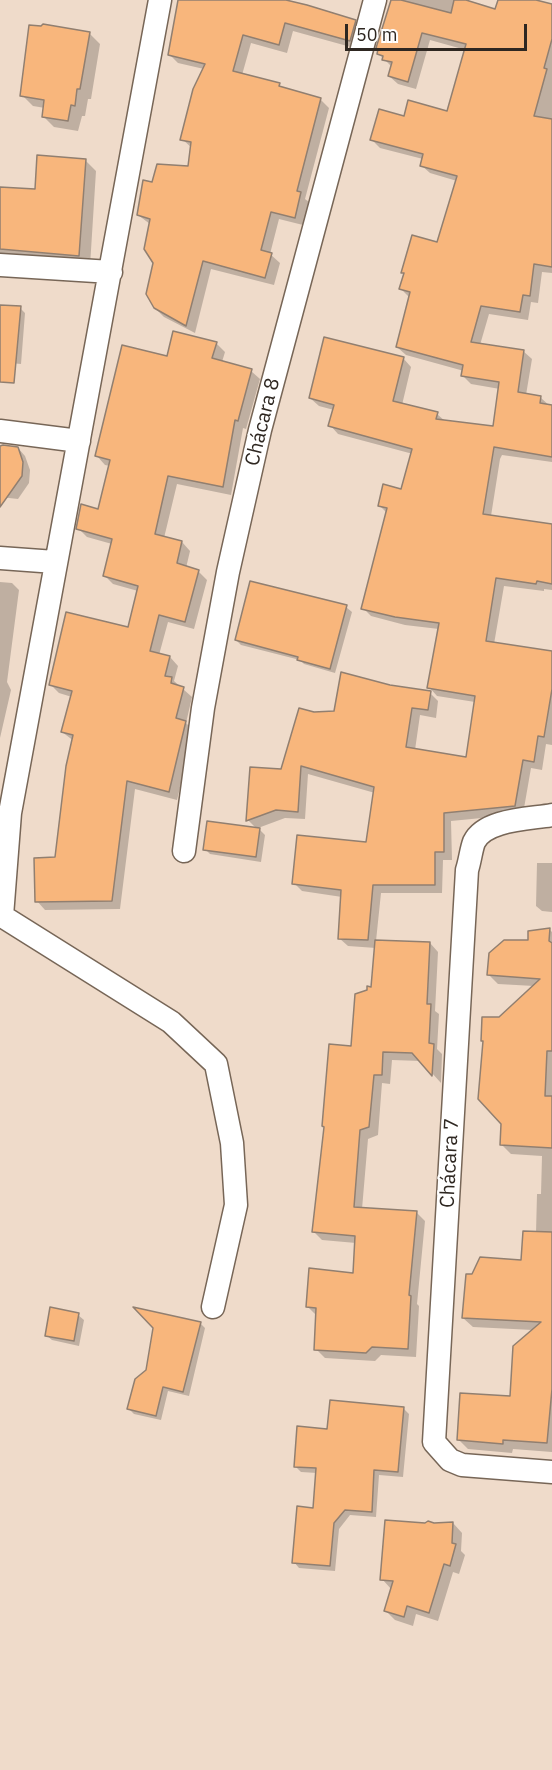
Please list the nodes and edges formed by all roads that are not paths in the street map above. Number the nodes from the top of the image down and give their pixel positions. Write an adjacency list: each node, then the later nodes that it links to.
1 (160, 0): 4 (street)
2 (375, 0): 11 (street, Chácara 8)
3 (0, 265): 4 (street)
4 (111, 272): 6 (street)
5 (0, 431): 6 (street)
6 (79, 441): 8 (street)
7 (0, 558): 8 (street)
8 (56, 562): 10 (street)
9 (552, 815): 13 (street, Chácara 7)
10 (4, 822): 12 (street)
11 (184, 851)
12 (213, 1307)
13 (552, 1472)

